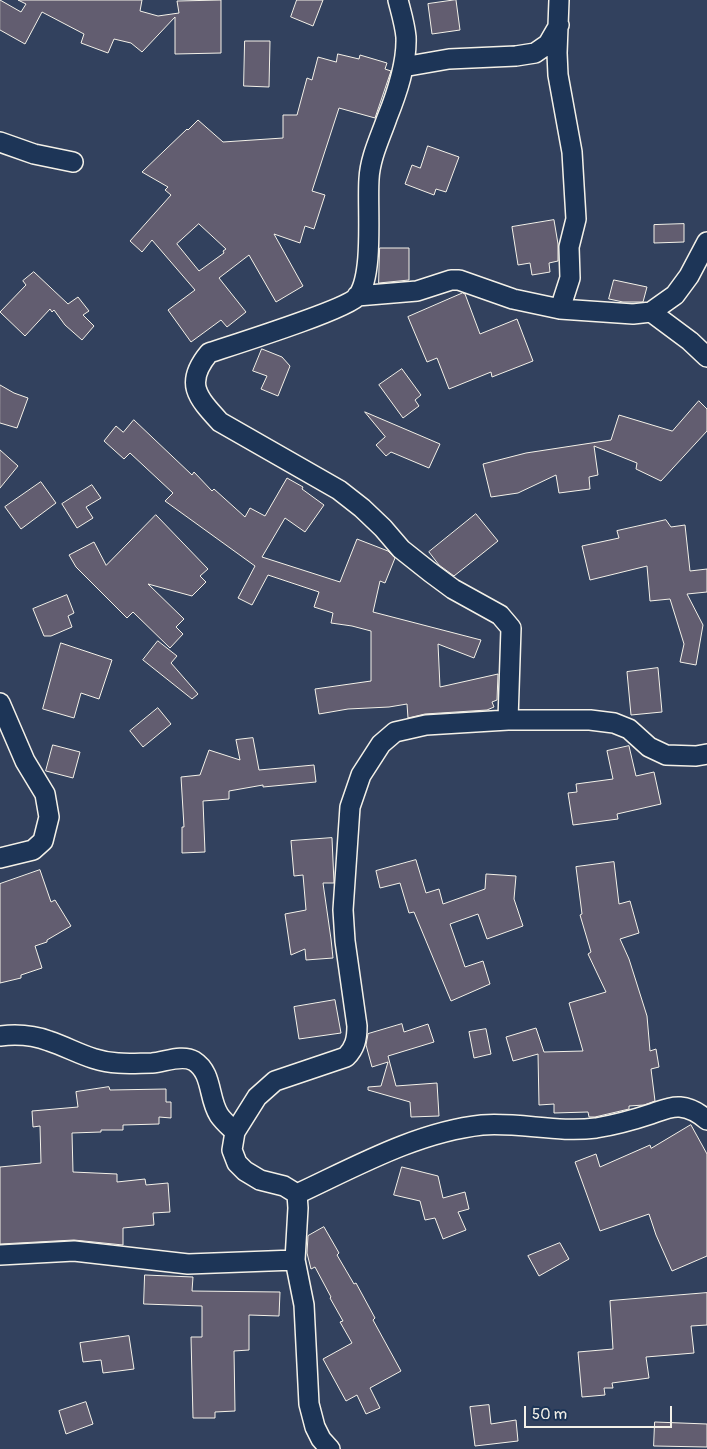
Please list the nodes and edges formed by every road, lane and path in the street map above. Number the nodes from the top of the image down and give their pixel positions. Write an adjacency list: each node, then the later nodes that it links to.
1 (398, 0): 4 (street)
2 (559, 0): 3 (street)
3 (559, 24): 4 (street); 9 (street)
4 (404, 66): 8 (street)
5 (0, 142): 6 (street)
6 (72, 162)
7 (707, 242): 10 (street)
8 (357, 296): 9 (street); 13 (street)
9 (560, 309): 10 (street)
10 (651, 312): 11 (street)
11 (707, 357)
12 (0, 703): 15 (street)
13 (508, 720): 14 (street); 18 (street)
14 (707, 754)
15 (0, 858)
16 (0, 1036): 18 (street)
17 (707, 1120): 19 (street)
18 (235, 1132): 19 (street)
19 (297, 1194): 21 (street)
20 (0, 1255): 21 (street)
21 (295, 1260): 22 (street)
22 (330, 1449)

